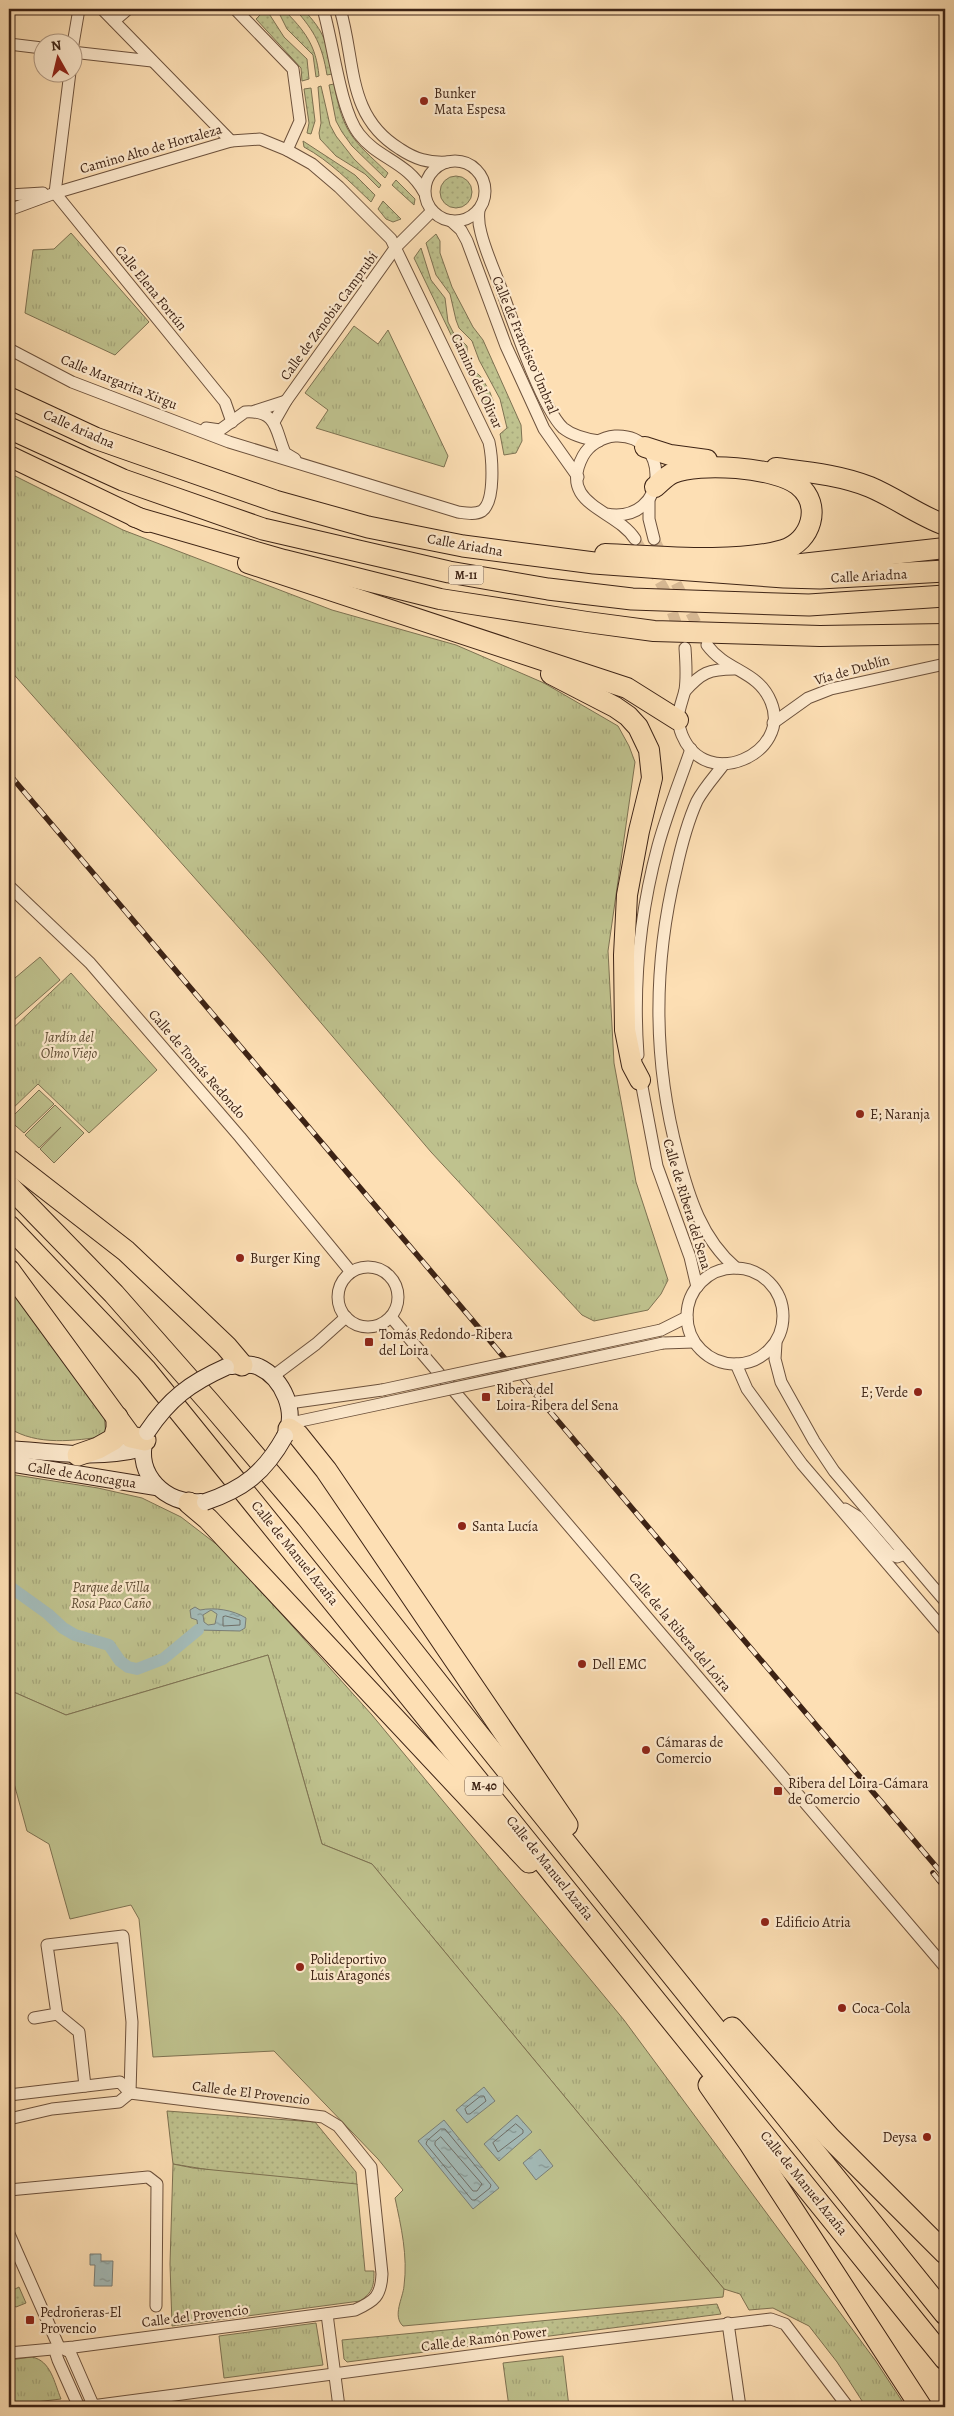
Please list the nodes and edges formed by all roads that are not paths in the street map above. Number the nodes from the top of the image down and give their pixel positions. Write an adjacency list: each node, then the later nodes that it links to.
1 (79, 9): 8 (street)
2 (102, 9): 7 (street)
3 (128, 9): 7 (street)
4 (235, 9): 15 (street)
5 (324, 9): 17 (street)
6 (340, 9): 16 (street)
7 (114, 21): 12 (street)
8 (75, 32)
9 (9, 44): 10 (street)
10 (32, 47)
11 (82, 52): 12 (street)
12 (152, 61): 14 (street)
13 (69, 82): 18 (street)
14 (230, 141): 15 (street, Camino Alto de Hortaleza); 18 (street, Camino Alto de Hortaleza)
15 (287, 150): 24 (street, Camino Alto de Hortaleza)
16 (447, 162): 17 (street); 21 (street)
17 (424, 192): 22 (street)
18 (55, 193): 19 (street, Camino Alto de Hortaleza); 20 (street, Camino Alto de Hortaleza); 28 (street, Calle Elena Fortún)
19 (9, 195)
20 (9, 210)
21 (479, 210): 23 (street); 32 (street, Calle de Francisco Umbral)
22 (432, 211): 23 (street); 24 (street, Calle de Zenobia Camprubí)
23 (452, 221): 36 (street, Calle de Francisco Umbral)
24 (396, 248): 27 (street, Calle de Zenobia Camprubí); 35 (street, Camino del Olivar)
25 (9, 349): 30 (street, Calle Margarita Xirgu)
26 (9, 398): 43 (highway, Calle Ariadna / M-11)
27 (286, 401): 28 (street, Calle de Zenobia Camprubí); 29 (street, Calle de Zenobia Camprubí)
28 (242, 415): 29 (street, Calle Elena Fortún); 30 (street, Calle Margarita Xirgu)
29 (276, 426): 35 (street)
30 (193, 427): 35 (street, Calle Margarita Xirgu)
31 (9, 428): 47 (highway, Calle Ariadna / M-11)
32 (599, 441): 33 (street); 36 (street)
33 (645, 448): 37 (street); 40 (highway)
34 (9, 456): 39 (highway)
35 (308, 466)
36 (578, 477): 38 (street)
37 (652, 494): 38 (street); 42 (street); 43 (highway)
38 (606, 514): 41 (street)
39 (135, 517): 48 (highway); 49 (highway)
40 (945, 525)
41 (635, 539)
42 (654, 539)
43 (463, 546): 46 (highway, Calle Ariadna / M-11)
44 (945, 548): 46 (highway)
45 (945, 571): 46 (highway, Calle Ariadna / M-11)
46 (730, 572)
47 (945, 596)
48 (945, 634)
49 (494, 644): 55 (highway); 60 (highway)
50 (707, 645): 53 (street)
51 (685, 648): 54 (street)
52 (945, 664): 56 (street, Vía de Dublín)
53 (734, 669): 54 (street); 56 (street)
54 (685, 691): 55 (street)
55 (678, 720): 57 (street)
56 (773, 723): 58 (street)
57 (691, 749): 58 (street); 60 (street, Calle de Ribera del Sena)
58 (724, 764): 66 (street, Calle de Ribera del Sena)
59 (9, 886): 68 (street, Calle de Tomás Redondo)
60 (640, 1080): 69 (street, Calle de Ribera del Sena)
61 (9, 1148): 65 (street)
62 (9, 1160): 65 (highway)
63 (9, 1186): 92 (highway, Calle de Manuel Azaña / M-40)
64 (9, 1226): 91 (highway, Calle de Manuel Azaña / M-40)
65 (126, 1251): 76 (highway)
66 (736, 1268): 69 (street); 74 (street)
67 (9, 1270): 79 (highway)
68 (351, 1272): 70 (street); 72 (street)
69 (697, 1287): 71 (street)
70 (392, 1317): 72 (street); 93 (street, Calle de la Ribera del Loira)
71 (687, 1317): 73 (street); 78 (street, bridge)
72 (346, 1318): 77 (street)
73 (694, 1342): 75 (street); 80 (street, bridge)
74 (776, 1343): 75 (street); 88 (street)
75 (736, 1364): 87 (street)
76 (234, 1366): 77 (main road); 81 (main road, bridge)
77 (272, 1377): 78 (main road)
78 (289, 1403): 80 (main road)
79 (117, 1417): 81 (highway); 83 (highway)
80 (289, 1429): 86 (main road, bridge); 92 (highway)
81 (145, 1440): 83 (main road, Calle de Aconcagua); 85 (main road)
82 (9, 1449): 83 (main road, Calle de Aconcagua)
83 (78, 1455)
84 (9, 1463): 85 (main road, Calle de Aconcagua)
85 (156, 1487): 86 (main road)
86 (197, 1502): 91 (highway)
87 (839, 1506): 88 (street); 90 (street)
88 (906, 1554): 89 (street)
89 (945, 1601)
90 (945, 1631)
91 (592, 1920): 110 (highway, Calle de Manuel Azaña / M-40); 117 (highway)
92 (649, 1946): 102 (highway); 106 (highway, Calle de Manuel Azaña / M-40)
93 (945, 1967)
94 (57, 2014): 95 (street); 96 (street); 97 (street)
95 (34, 2018)
96 (85, 2086): 97 (street); 98 (street)
97 (130, 2093): 99 (street); 104 (street, Calle de El Provencio)
98 (9, 2095)
99 (9, 2119)
100 (9, 2190): 103 (street)
101 (9, 2234): 108 (street)
102 (945, 2253)
103 (156, 2306)
104 (355, 2310): 105 (street, Calle del Provencio)
105 (327, 2314): 108 (street, Calle del Provencio); 111 (street)
106 (945, 2314)
107 (728, 2323): 111 (street, Calle de Ramón Power); 115 (street); 116 (street, Calle de Ramón Power)
108 (59, 2347): 109 (street, Calle del Provencio); 112 (street); 113 (street)
109 (9, 2353)
110 (945, 2359)
111 (335, 2374): 113 (street, Calle de Ramón Power); 114 (street)
112 (79, 2407)
113 (91, 2407)
114 (339, 2407)
115 (740, 2407)
116 (848, 2407)
117 (921, 2407)

